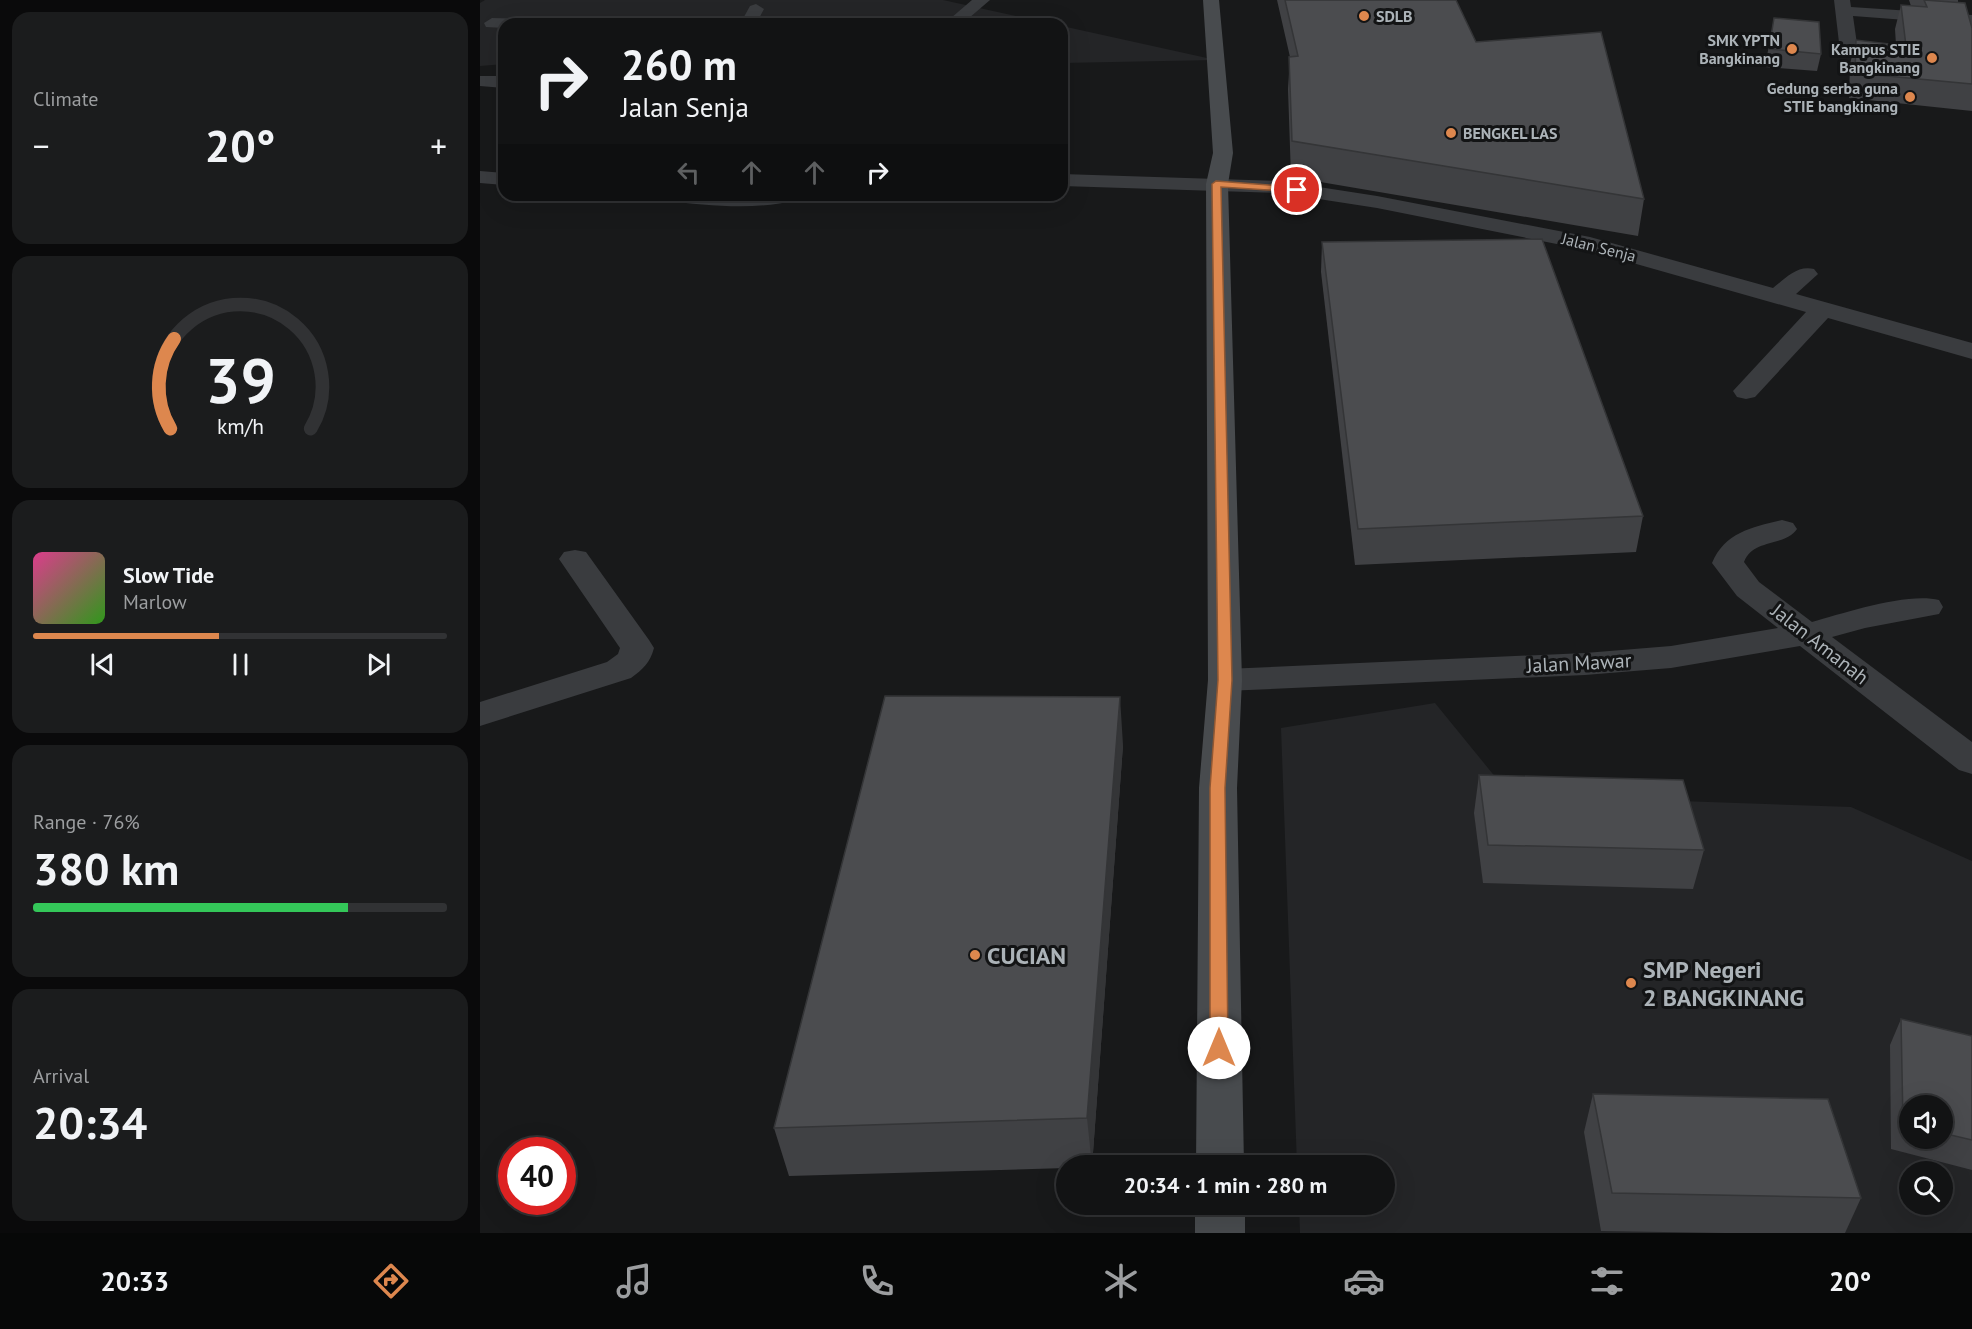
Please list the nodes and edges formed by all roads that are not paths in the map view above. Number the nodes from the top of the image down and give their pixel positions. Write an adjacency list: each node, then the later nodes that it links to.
1 (982, 0): 6 (street)
2 (1211, 0): 16 (street)
3 (1844, 5): 7 (street); 10 (street)
4 (756, 9): 5 (street)
5 (751, 18)
6 (960, 18)
7 (1972, 21)
8 (492, 23): 9 (street)
9 (498, 23)
10 (1849, 51)
11 (480, 81): 12 (street)
12 (498, 82)
13 (480, 177): 14 (street)
14 (498, 178)
15 (1068, 180): 16 (street, Jalan Senja)
16 (1216, 184): 18 (street, Jalan Senja); 26 (street)
17 (1806, 274): 18 (street)
18 (1778, 296): 19 (street, Jalan Senja)
19 (1823, 309): 20 (street, Jalan Senja); 21 (street)
20 (1972, 351)
21 (1746, 391)
22 (1782, 529): 25 (street, Jalan Amanah)
23 (575, 559): 27 (street)
24 (1928, 607): 25 (street, Jalan Mawar)
25 (1806, 634): 26 (street, Jalan Mawar); 28 (street, Jalan Amanah)
26 (1225, 680): 29 (street)
27 (480, 714)
28 (1972, 761)
29 (1220, 1155)
30 (1220, 1215): 31 (street)
31 (1220, 1233)

